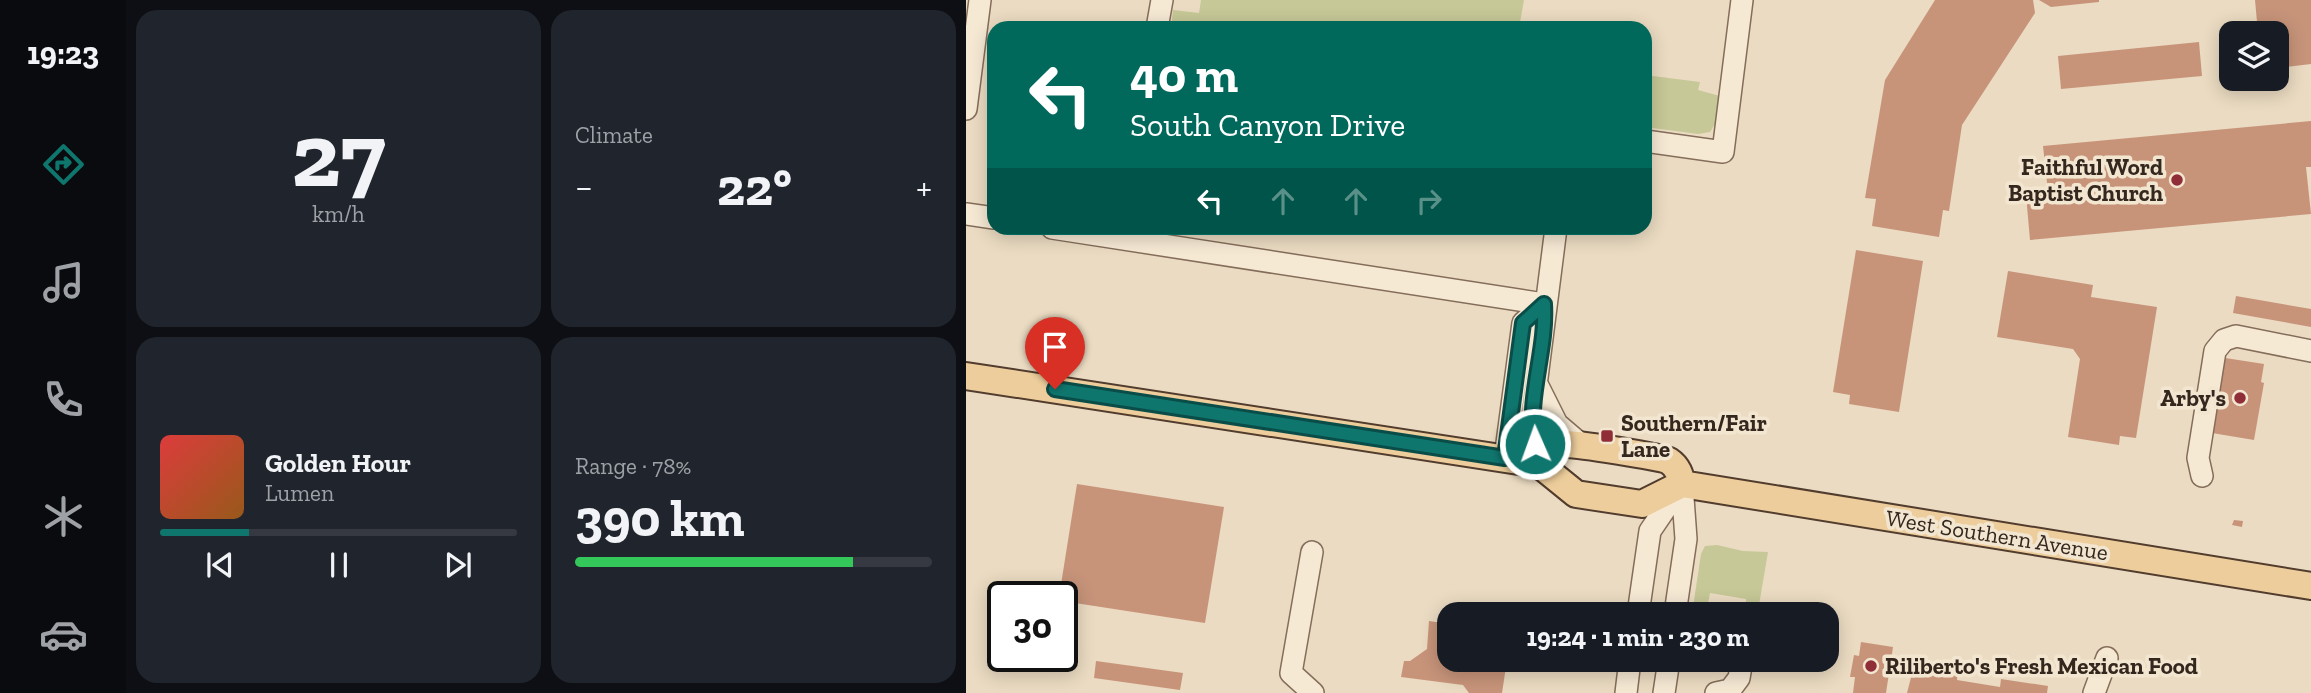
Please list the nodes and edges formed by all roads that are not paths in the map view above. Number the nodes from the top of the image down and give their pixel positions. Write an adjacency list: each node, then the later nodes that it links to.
1 (980, 0): 5 (street)
2 (1161, 0): 4 (street)
3 (1742, 0): 7 (street)
4 (1158, 21)
5 (984, 37): 6 (street)
6 (966, 109)
7 (1652, 142)
8 (966, 214): 9 (street)
9 (987, 217)
10 (1097, 235): 12 (street)
11 (1555, 235): 12 (street)
12 (1544, 304): 15 (street); 17 (street)
13 (2311, 351): 19 (street)
14 (966, 376): 17 (main road)
15 (1537, 385): 16 (street); 18 (street)
16 (1584, 447): 18 (main road); 20 (main road)
17 (1505, 458): 18 (main road)
18 (1539, 464): 20 (main road)
19 (2202, 475)
20 (1682, 485): 22 (main road, West Southern Avenue); 23 (street); 24 (street)
21 (1312, 552): 29 (street)
22 (2311, 586)
23 (1639, 602)
24 (1677, 602)
25 (2107, 658): 33 (street)
26 (1629, 672): 30 (street)
27 (1667, 672): 31 (street)
28 (1740, 672): 32 (street)
29 (1313, 693)
30 (1626, 693)
31 (1664, 693)
32 (1716, 693)
33 (2094, 693)

